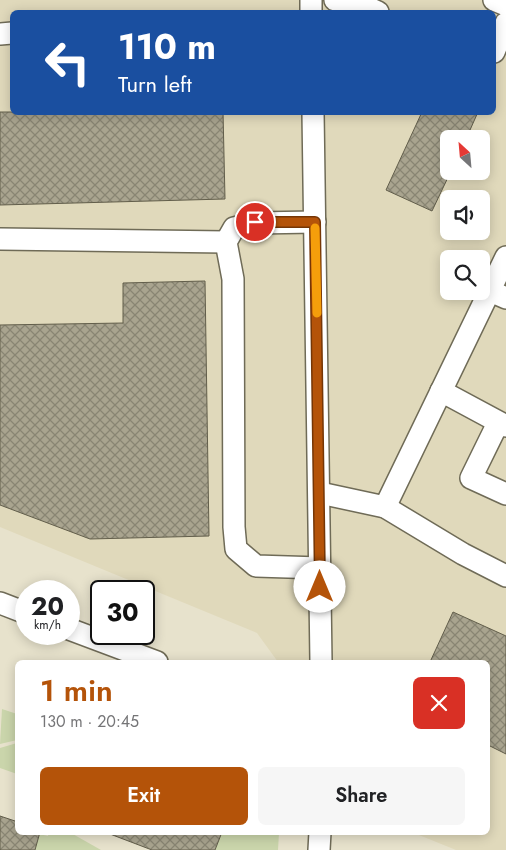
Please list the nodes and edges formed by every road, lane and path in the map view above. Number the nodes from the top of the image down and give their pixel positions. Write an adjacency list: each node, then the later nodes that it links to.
1 (335, 0): 4 (street)
2 (494, 0): 3 (street)
3 (506, 5)
4 (368, 6)
5 (506, 23): 6 (street)
6 (496, 47)
7 (313, 115): 8 (street)
8 (315, 222): 10 (street); 15 (street)
9 (0, 239): 10 (street)
10 (226, 242): 18 (street)
11 (506, 257): 12 (street)
12 (498, 294): 13 (street)
13 (441, 391): 14 (street); 17 (street)
14 (502, 424): 16 (street)
15 (320, 493): 17 (street); 18 (street)
16 (506, 494)
17 (385, 507): 19 (street)
18 (320, 568): 24 (street)
19 (506, 576)
20 (0, 603): 21 (street)
21 (15, 609)
22 (80, 633): 23 (street)
23 (152, 660)
24 (321, 660)
25 (320, 835): 26 (street)
26 (319, 850)

